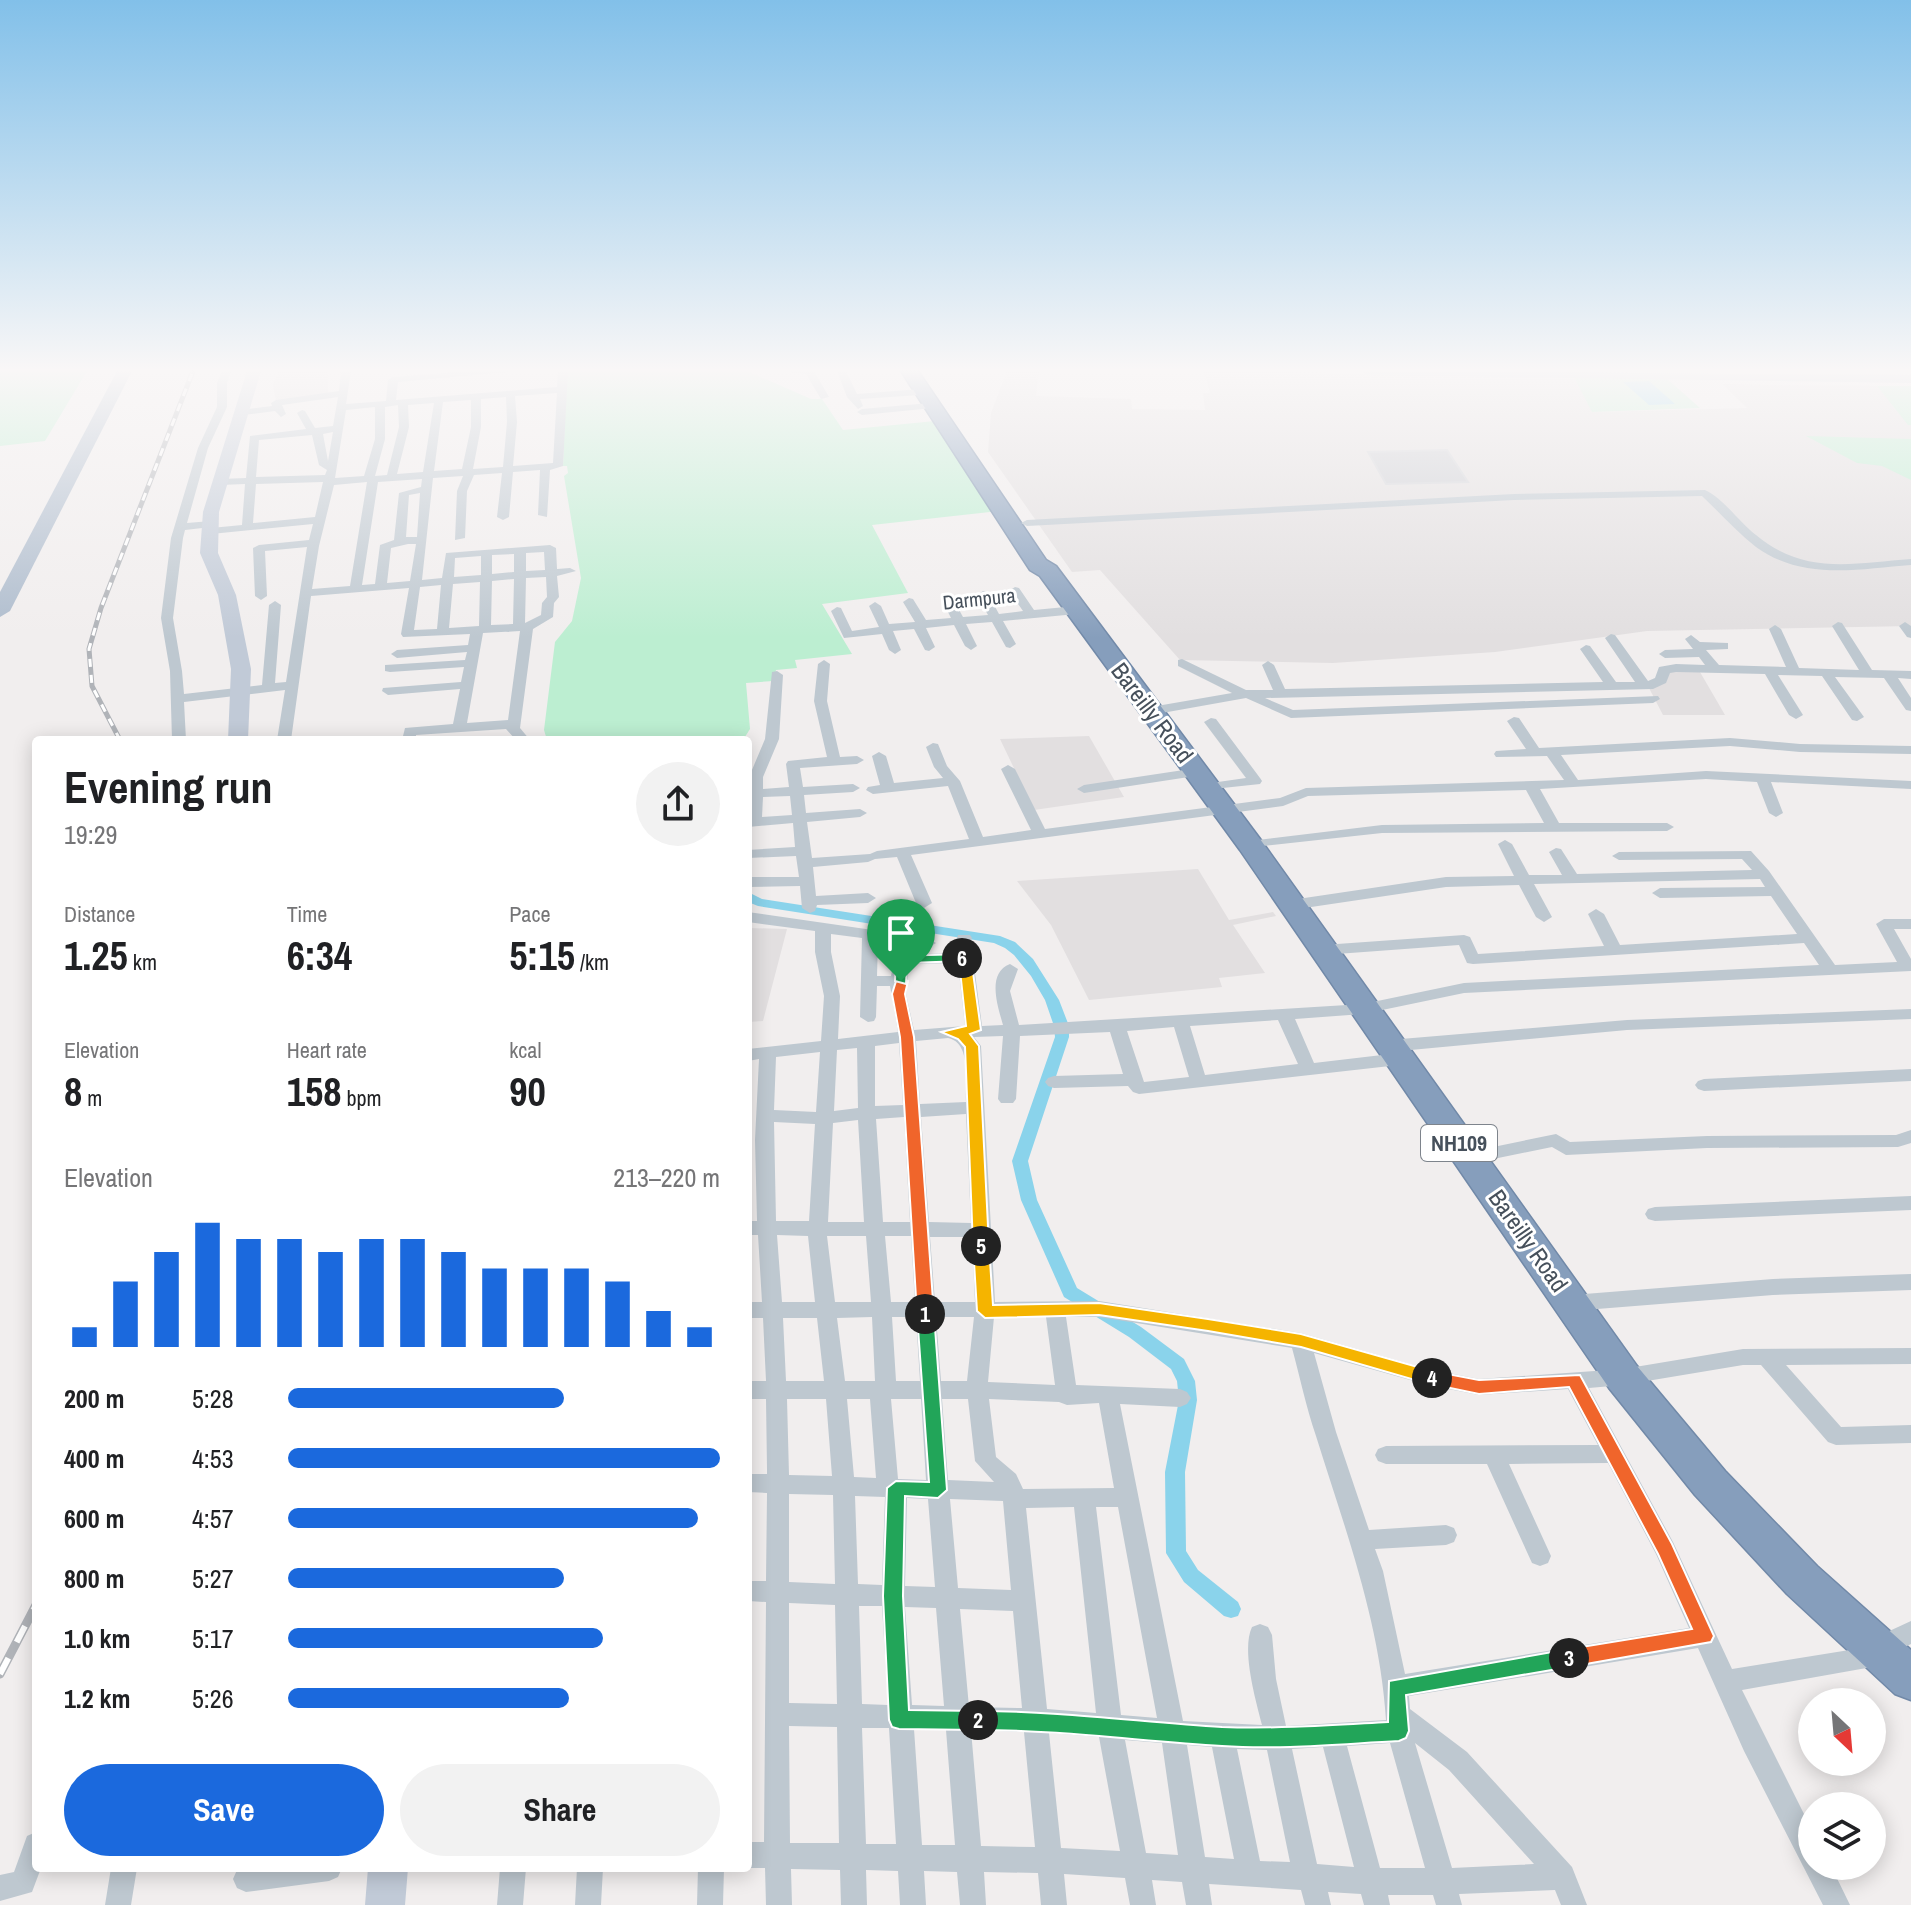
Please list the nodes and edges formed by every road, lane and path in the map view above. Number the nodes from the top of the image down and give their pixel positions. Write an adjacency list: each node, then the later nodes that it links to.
1 (65, 460): 46 (main road)
2 (79, 460): 60 (main road)
3 (199, 460): 31 (street)
4 (227, 460): 24 (street)
5 (253, 460): 23 (street)
6 (322, 460): 20 (street)
7 (332, 460): 20 (street)
8 (375, 460): 22 (street)
9 (396, 460): 21 (street)
10 (432, 460): 19 (street)
11 (470, 460): 18 (street)
12 (506, 460): 17 (street)
13 (558, 460): 16 (street)
14 (974, 460): 29 (highway, Bareilly Road / NH109)
15 (974, 460): 29 (highway, Bareilly Road / NH109)
16 (545, 467): 17 (street); 26 (street)
17 (505, 470): 18 (street); 27 (street)
18 (468, 472): 19 (street); 34 (street)
19 (430, 475): 21 (street); 25 (street)
20 (330, 476): 22 (street); 23 (street); 28 (street)
21 (391, 478): 22 (street)
22 (371, 479): 50 (street)
23 (252, 481): 24 (street); 33 (street)
24 (220, 482): 32 (street)
25 (426, 489): 35 (street); 36 (street)
26 (543, 515)
27 (503, 517)
28 (320, 520): 30 (street); 37 (street)
29 (1020, 524): 41 (street); 59 (highway, Bareilly Road / NH109)
30 (266, 526): 33 (street); 38 (street)
31 (179, 527): 32 (street); 105 (street)
32 (211, 528): 33 (street); 101 (street)
33 (247, 528)
34 (459, 538)
35 (422, 541): 36 (street); 48 (street)
36 (404, 542): 49 (street)
37 (314, 543): 38 (street); 52 (street)
38 (265, 546): 54 (street)
39 (520, 552): 44 (street)
40 (487, 556): 45 (street)
41 (1911, 562)
42 (570, 571): 43 (street)
43 (552, 573): 44 (street); 47 (street); 67 (street)
44 (521, 576): 45 (street); 67 (street)
45 (486, 579): 47 (street); 68 (street)
46 (0, 581)
47 (447, 583): 48 (street); 71 (street)
48 (416, 586): 49 (street); 71 (street)
49 (380, 588): 50 (street)
50 (355, 590): 52 (street)
51 (1015, 591): 62 (street)
52 (307, 593): 96 (street)
53 (983, 595): 63 (street)
54 (261, 596)
55 (948, 600): 64 (street)
56 (909, 602): 65 (street)
57 (275, 605): 100 (street)
58 (875, 606): 69 (street)
59 (1076, 610): 62 (street, Darmpura); 108 (highway, Bareilly Road / NH109)
60 (0, 611)
61 (837, 611): 69 (street, Darmpura)
62 (1031, 614): 63 (street, Darmpura)
63 (996, 618): 64 (street, Darmpura); 73 (street)
64 (960, 621): 65 (street, Darmpura); 74 (street)
65 (920, 625): 69 (street, Darmpura); 77 (street)
66 (1838, 626): 92 (street)
67 (523, 627): 68 (street); 113 (street)
68 (481, 629): 71 (street); 78 (street)
69 (886, 629): 80 (street)
70 (1775, 629): 90 (street)
71 (443, 631)
72 (1611, 638): 98 (street)
73 (1010, 644)
74 (971, 646)
75 (1696, 646): 76 (street); 82 (street); 88 (street)
76 (1724, 646)
77 (929, 647)
78 (474, 648): 81 (street); 83 (street)
79 (1586, 649): 99 (street)
80 (895, 650)
81 (397, 654)
82 (1665, 654)
83 (471, 663): 87 (street); 97 (street)
84 (1182, 663): 104 (street)
85 (824, 664): 127 (street)
86 (1268, 665): 103 (street)
87 (390, 668)
88 (1714, 668): 89 (street); 98 (street)
89 (1769, 670): 90 (street); 109 (street)
90 (1794, 670): 91 (street)
91 (1825, 671): 92 (street); 110 (street)
92 (1867, 673): 93 (street)
93 (1888, 674): 95 (street); 107 (street)
94 (777, 675): 138 (street)
95 (1911, 675)
96 (293, 685): 100 (street); 117 (street)
97 (467, 685): 102 (street); 114 (street)
98 (1644, 685): 99 (street)
99 (1613, 687): 103 (street)
100 (268, 688): 101 (street)
101 (242, 690): 105 (street); 116 (street)
102 (388, 691)
103 (1281, 694): 104 (street)
104 (1246, 695): 106 (street); 108 (street)
105 (178, 699): 115 (street)
106 (1653, 699)
107 (1911, 707)
108 (1151, 711): 137 (highway, Bareilly Road / NH109)
109 (1796, 715)
110 (1857, 717)
111 (1514, 721): 123 (street)
112 (1211, 722): 137 (street)
113 (514, 724): 114 (street); 119 (street)
114 (459, 728): 118 (street)
115 (179, 736)
116 (238, 736)
117 (285, 736)
118 (409, 736)
119 (519, 736)
120 (1772, 746): 122 (street); 123 (street); 130 (street)
121 (933, 747): 131 (street)
122 (1911, 750)
123 (1543, 752): 124 (street); 132 (street)
124 (1501, 754)
125 (879, 756): 131 (street)
126 (857, 760): 127 (street)
127 (835, 761): 139 (street)
128 (1008, 769): 147 (street)
129 (1762, 777): 130 (street); 132 (street); 142 (street)
130 (1786, 778): 134 (street)
131 (953, 781): 148 (street)
132 (1574, 784): 133 (street)
133 (1531, 785): 137 (street); 146 (street)
134 (1911, 785)
135 (853, 788): 139 (street)
136 (1084, 789): 137 (street)
137 (1210, 789): 147 (street); 150 (highway, Bareilly Road / NH109)
138 (752, 791)
139 (796, 791): 140 (street); 143 (street)
140 (752, 794)
141 (860, 813): 143 (street)
142 (1776, 813)
143 (799, 818): 144 (street); 155 (street)
144 (752, 822)
145 (1667, 827): 146 (street)
146 (1554, 828): 150 (street)
147 (1041, 835): 148 (street)
148 (978, 843): 151 (street)
149 (1505, 844): 158 (street)
150 (1250, 845): 165 (highway, Bareilly Road / NH109)
151 (902, 852): 155 (street); 164 (street)
152 (1556, 852): 157 (street)
153 (752, 854): 155 (street)
154 (1619, 856): 156 (street)
155 (805, 857): 159 (street)
156 (1764, 874): 157 (street); 161 (street)
157 (1572, 879): 158 (street)
158 (1525, 880): 165 (street); 167 (street)
159 (807, 881): 160 (street); 163 (street)
160 (752, 882)
161 (1776, 891): 162 (street); 173 (street)
162 (1660, 893)
163 (868, 898)
164 (924, 903)
165 (1291, 905): 176 (highway, Bareilly Road / NH109)
166 (1596, 914): 175 (street)
167 (1544, 917)
168 (752, 918): 170 (street)
169 (1911, 924): 178 (street)
170 (823, 929): 171 (street); 194 (street)
171 (870, 936): 174 (street); 181 (street)
172 (964, 938): 177 (street)
173 (1809, 938): 175 (street); 180 (street)
174 (928, 943)
175 (1614, 949): 176 (street)
176 (1323, 950): 183 (highway, Bareilly Road / NH109)
177 (965, 958): 182 (street); 190 (street)
178 (1909, 966): 180 (street)
179 (1010, 969): 189 (street)
180 (1831, 971): 183 (street)
181 (869, 981): 182 (street); 186 (street)
182 (901, 981): 192 (street)
183 (1363, 1009): 184 (street); 196 (highway, Bareilly Road / NH109)
184 (1284, 1014): 187 (street); 198 (street)
185 (1911, 1014): 196 (street)
186 (868, 1017)
187 (1180, 1020): 188 (street); 202 (street)
188 (1117, 1026): 189 (street); 200 (street)
189 (1012, 1029): 190 (street); 204 (street)
190 (974, 1030): 191 (street)
191 (948, 1032): 192 (street); 205 (street)
192 (907, 1037): 193 (street); 206 (street)
193 (866, 1042): 194 (street); 207 (street)
194 (827, 1046): 195 (street); 209 (street)
195 (768, 1051): 197 (street); 208 (street)
196 (1394, 1052): 198 (street); 211 (highway, Bareilly Road / NH109)
197 (752, 1054)
198 (1308, 1068): 202 (street)
199 (1911, 1075): 203 (street)
200 (1133, 1080): 201 (street); 202 (street)
201 (1054, 1082)
202 (1199, 1082)
203 (1704, 1085)
204 (1007, 1099)
205 (975, 1108): 206 (street); 219 (street)
206 (912, 1111): 207 (street); 216 (street)
207 (865, 1113): 209 (street); 215 (street)
208 (766, 1116): 209 (street); 212 (street)
209 (826, 1118): 218 (street)
210 (1911, 1136): 211 (street)
211 (1469, 1158): 221 (highway, Bareilly Road / NH109)
212 (757, 1162): 217 (street)
213 (1911, 1203): 214 (street)
214 (1655, 1214)
215 (873, 1228): 216 (street); 218 (street); 223 (street)
216 (920, 1228): 219 (street); 224 (street)
217 (758, 1229): 218 (street); 226 (street)
218 (817, 1230): 222 (street)
219 (980, 1230): 227 (street)
220 (1911, 1282): 221 (street)
221 (1572, 1303): 232 (highway, Bareilly Road / NH109)
222 (826, 1309): 223 (street); 226 (street); 237 (street)
223 (883, 1309): 224 (street); 234 (street)
224 (925, 1309): 227 (street); 238 (street)
225 (752, 1310): 226 (street)
226 (774, 1310): 236 (street)
227 (985, 1311): 228 (street); 239 (street)
228 (1055, 1311): 229 (street); 240 (street)
229 (1301, 1341): 233 (street); 256 (street)
230 (1911, 1356): 231 (street)
231 (1766, 1357): 232 (street); 243 (street)
232 (1623, 1377): 233 (street); 267 (highway, Bareilly Road / NH109)
233 (1574, 1380): 244 (street)
234 (883, 1389): 237 (street); 238 (street); 250 (street)
235 (752, 1390): 236 (street)
236 (776, 1390): 237 (street); 248 (street)
237 (836, 1390): 249 (street)
238 (932, 1390): 239 (street); 251 (street)
239 (977, 1390): 240 (street); 252 (street)
240 (1067, 1396): 241 (street)
241 (1108, 1397): 242 (street); 253 (street)
242 (1180, 1398)
243 (1911, 1434)
244 (1614, 1454): 246 (street); 266 (street)
245 (1386, 1455): 246 (street)
246 (1494, 1455): 257 (street)
247 (752, 1483): 248 (street)
248 (777, 1485): 249 (street); 259 (street)
249 (844, 1487): 250 (street); 260 (street)
250 (892, 1488): 251 (street); 261 (street)
251 (938, 1490): 252 (street); 262 (street)
252 (1014, 1496): 254 (street); 263 (street)
253 (1128, 1497): 254 (street); 278 (street)
254 (1084, 1498): 277 (street)
255 (1446, 1535): 256 (street)
256 (1361, 1540): 270 (street)
257 (1540, 1556)
258 (752, 1591): 259 (street)
259 (777, 1592): 260 (street); 271 (street)
260 (845, 1594): 261 (street); 272 (street)
261 (893, 1596): 262 (street); 273 (street)
262 (946, 1598): 263 (street); 274 (street)
263 (1025, 1601): 275 (street)
264 (1911, 1632): 267 (street)
265 (1260, 1635): 281 (street)
266 (1704, 1636): 269 (street); 270 (street)
267 (1881, 1652): 268 (highway, Bareilly Road / NH109); 269 (street)
268 (1911, 1679)
269 (1725, 1681): 282 (street)
270 (1396, 1687): 276 (street)
271 (777, 1714): 272 (street); 284 (street)
272 (850, 1719): 273 (street); 285 (street)
273 (899, 1720): 274 (street); 286 (street)
274 (958, 1720): 275 (street); 288 (street)
275 (1037, 1720): 277 (street); 289 (street)
276 (1398, 1723): 279 (street); 299 (street); 305 (street)
277 (1110, 1728): 278 (street); 290 (street)
278 (1173, 1735): 280 (street); 291 (street)
279 (1332, 1735): 281 (street); 304 (street)
280 (1222, 1736): 281 (street); 298 (street)
281 (1279, 1738): 303 (street)
282 (1798, 1829)
283 (752, 1855): 284 (street)
284 (777, 1855): 285 (street); 311 (street)
285 (851, 1855): 286 (street); 312 (street)
286 (913, 1856): 288 (street); 313 (street)
287 (32, 1857): 302 (street)
288 (970, 1857): 289 (street); 314 (street)
289 (1049, 1860): 290 (street); 315 (street)
290 (1137, 1866): 291 (street); 316 (street)
291 (1192, 1869): 298 (street); 317 (street)
292 (123, 1872): 306 (street)
293 (299, 1872): 300 (street)
294 (388, 1872): 307 (street)
295 (513, 1872): 308 (street)
296 (590, 1872): 309 (street)
297 (711, 1872): 310 (street)
298 (1250, 1874): 303 (street)
299 (1563, 1876): 305 (street); 318 (street)
300 (246, 1879)
301 (1824, 1880): 319 (street)
302 (0, 1888)
303 (1312, 1888): 304 (street)
304 (1374, 1893): 305 (street)
305 (1445, 1894)
306 (118, 1905)
307 (385, 1905)
308 (510, 1905)
309 (588, 1905)
310 (710, 1905)
311 (779, 1905)
312 (854, 1905)
313 (913, 1905)
314 (973, 1905)
315 (1054, 1905)
316 (1143, 1905)
317 (1199, 1905)
318 (1574, 1905)
319 (1837, 1905)

